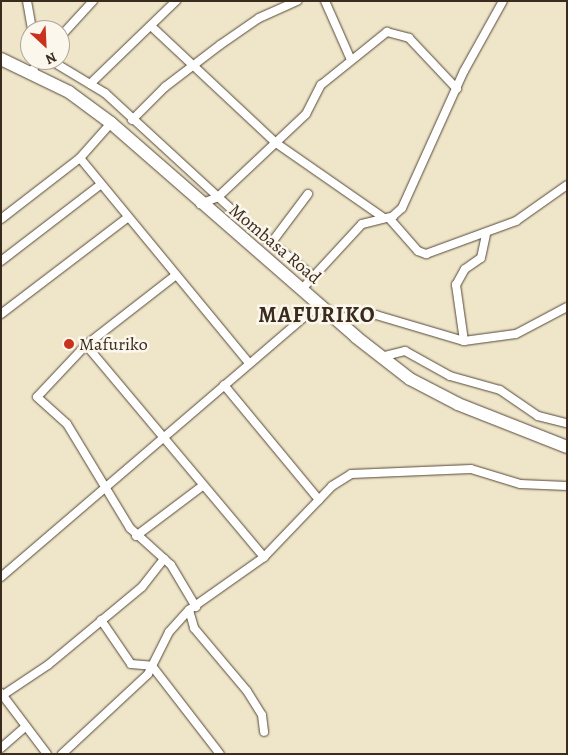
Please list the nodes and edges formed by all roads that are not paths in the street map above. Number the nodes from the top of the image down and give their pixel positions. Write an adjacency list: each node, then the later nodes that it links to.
1 (27, 1): 7 (street)
2 (93, 1): 8 (street)
3 (176, 1): 9 (street)
4 (297, 1): 12 (street)
5 (325, 1): 11 (street)
6 (503, 1): 16 (street)
7 (30, 20)
8 (70, 26)
9 (151, 26): 12 (street); 15 (street)
10 (1, 59): 14 (highway, Mombasa Road)
11 (351, 60): 16 (street); 19 (street)
12 (192, 65): 17 (street); 19 (street)
13 (67, 70): 15 (street)
14 (32, 72): 18 (highway, Mombasa Road)
15 (90, 84): 17 (street)
16 (457, 89): 27 (street)
17 (132, 120): 24 (street)
18 (111, 123): 20 (street); 25 (highway, Mombasa Road)
19 (276, 143): 24 (street); 27 (street)
20 (80, 158): 21 (street); 28 (street)
21 (100, 185): 26 (street); 31 (street)
22 (567, 185): 29 (street)
23 (308, 194): 30 (street)
24 (218, 197): 25 (street); 30 (street)
25 (200, 204): 34 (highway, Mombasa Road)
26 (128, 218): 32 (street); 37 (street)
27 (387, 218): 29 (street); 33 (street)
28 (1, 219)
29 (486, 235): 39 (street)
30 (272, 242): 33 (street)
31 (1, 261)
32 (176, 275): 40 (street); 42 (street)
33 (313, 276): 34 (street)
34 (302, 289): 35 (highway, Mombasa Road)
35 (319, 304): 38 (highway, Mombasa Road); 42 (street)
36 (567, 307): 39 (street)
37 (1, 314)
38 (335, 318): 39 (street); 41 (highway, Mombasa Road)
39 (464, 341)
40 (86, 344): 45 (street); 47 (street)
41 (381, 357): 44 (street); 46 (highway, Mombasa Road)
42 (249, 363): 43 (street)
43 (224, 385): 45 (street); 50 (street)
44 (567, 423)
45 (162, 439): 47 (street); 49 (street)
46 (567, 447)
47 (106, 486): 51 (street); 54 (street)
48 (567, 486): 50 (street)
49 (201, 487): 51 (street); 52 (street)
50 (319, 500): 52 (street)
51 (136, 536): 53 (street)
52 (264, 557): 55 (street)
53 (164, 559): 55 (street); 56 (street)
54 (1, 577)
55 (193, 608): 57 (street); 60 (street)
56 (101, 620): 57 (street); 58 (street)
57 (152, 666): 63 (street); 64 (street)
58 (2, 694): 59 (street)
59 (26, 726): 61 (street); 62 (street)
60 (264, 732)
61 (1, 748)
62 (47, 754)
63 (62, 754)
64 (220, 754)

